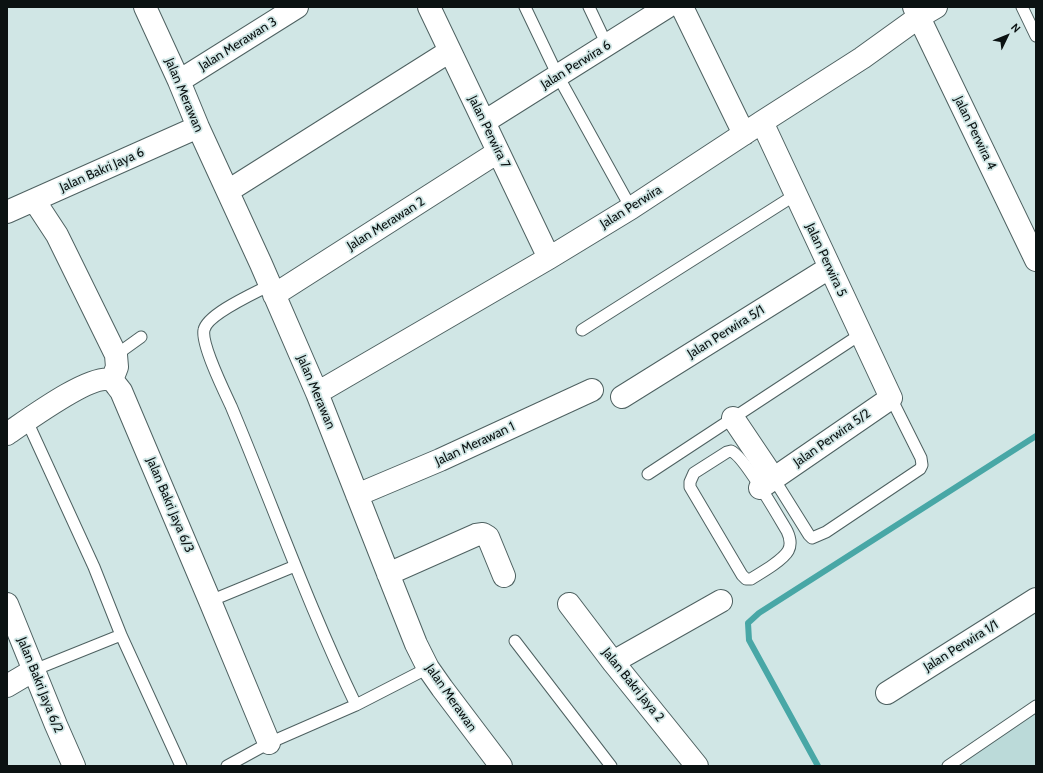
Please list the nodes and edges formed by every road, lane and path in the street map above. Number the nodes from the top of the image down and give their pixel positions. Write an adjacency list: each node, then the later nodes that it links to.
1 (145, 7): 14 (street, Jalan Merawan)
2 (297, 7): 14 (street, Jalan Merawan 3)
3 (429, 7): 12 (street, Jalan Perwira 7)
4 (525, 7): 13 (lane)
5 (589, 7): 11 (lane)
6 (667, 7): 11 (street, Jalan Perwira 6)
7 (682, 7): 18 (street)
8 (1022, 7): 10 (lane)
9 (923, 10): 16 (street, Jalan Perwira); 26 (street, Jalan Perwira 4)
10 (1036, 36)
11 (607, 45): 13 (street, Jalan Perwira 6)
12 (450, 51): 15 (street, Jalan Perwira 7); 20 (street)
13 (558, 76): 15 (street, Jalan Perwira 6); 23 (lane)
14 (179, 81): 17 (street, Jalan Merawan)
15 (484, 122): 19 (street, Jalan Perwira 7)
16 (762, 122): 18 (street, Jalan Perwira); 21 (street, Jalan Perwira 5)
17 (198, 127): 20 (street, Jalan Merawan); 22 (street, Jalan Bakri Jaya 6)
18 (744, 134): 23 (street, Jalan Perwira)
19 (498, 152): 25 (street, Jalan Perwira 7); 28 (street, Jalan Merawan 2)
20 (228, 191): 28 (street, Jalan Merawan)
21 (795, 195): 27 (street, Jalan Perwira 5); 29 (lane)
22 (34, 200): 24 (street, Jalan Bakri Jaya 6); 32 (street)
23 (631, 208): 25 (street, Jalan Perwira)
24 (7, 212)
25 (549, 258): 35 (street, Jalan Perwira)
26 (1036, 260)
27 (830, 268): 30 (street, Jalan Perwira 5); 36 (street, Jalan Perwira 5/1)
28 (272, 290): 35 (street, Jalan Merawan); 44 (lane)
29 (582, 330)
30 (861, 334): 37 (street, Jalan Perwira 5); 38 (lane)
31 (141, 337): 32 (lane)
32 (116, 355): 33 (street)
33 (112, 380): 39 (street); 48 (street, Jalan Bakri Jaya 6/3)
34 (592, 390): 43 (street, Jalan Merawan 1)
35 (317, 393): 43 (street, Jalan Merawan)
36 (622, 397)
37 (890, 398): 42 (street, Jalan Perwira 5/2); 42 (lane)
38 (733, 418): 41 (lane); 42 (street)
39 (27, 421): 40 (street); 52 (lane)
40 (7, 434)
41 (648, 474)
42 (767, 483): 42 (lane)
43 (357, 496): 45 (street, Jalan Merawan)
44 (296, 566): 48 (lane); 59 (lane)
45 (388, 574): 46 (street); 55 (street, Jalan Merawan)
46 (504, 576)
47 (1036, 599): 58 (street, Jalan Perwira 1/1)
48 (210, 601): 61 (street, Jalan Bakri Jaya 6/3)
49 (721, 601): 54 (street)
50 (7, 604): 56 (street, Jalan Bakri Jaya 6/2)
51 (569, 604): 54 (street, Jalan Bakri Jaya 2)
52 (121, 635): 56 (lane); 64 (lane)
53 (515, 641): 66 (lane)
54 (613, 662): 67 (street, Jalan Bakri Jaya 2)
55 (428, 668): 59 (lane); 62 (street, Jalan Merawan)
56 (34, 670): 57 (street); 63 (street, Jalan Bakri Jaya 6/2)
57 (7, 686)
58 (886, 693)
59 (356, 705): 61 (lane)
60 (1036, 706): 68 (lane)
61 (269, 743): 65 (lane)
62 (493, 763)
63 (74, 766)
64 (181, 766)
65 (227, 766)
66 (611, 766)
67 (697, 766)
68 (948, 766)

